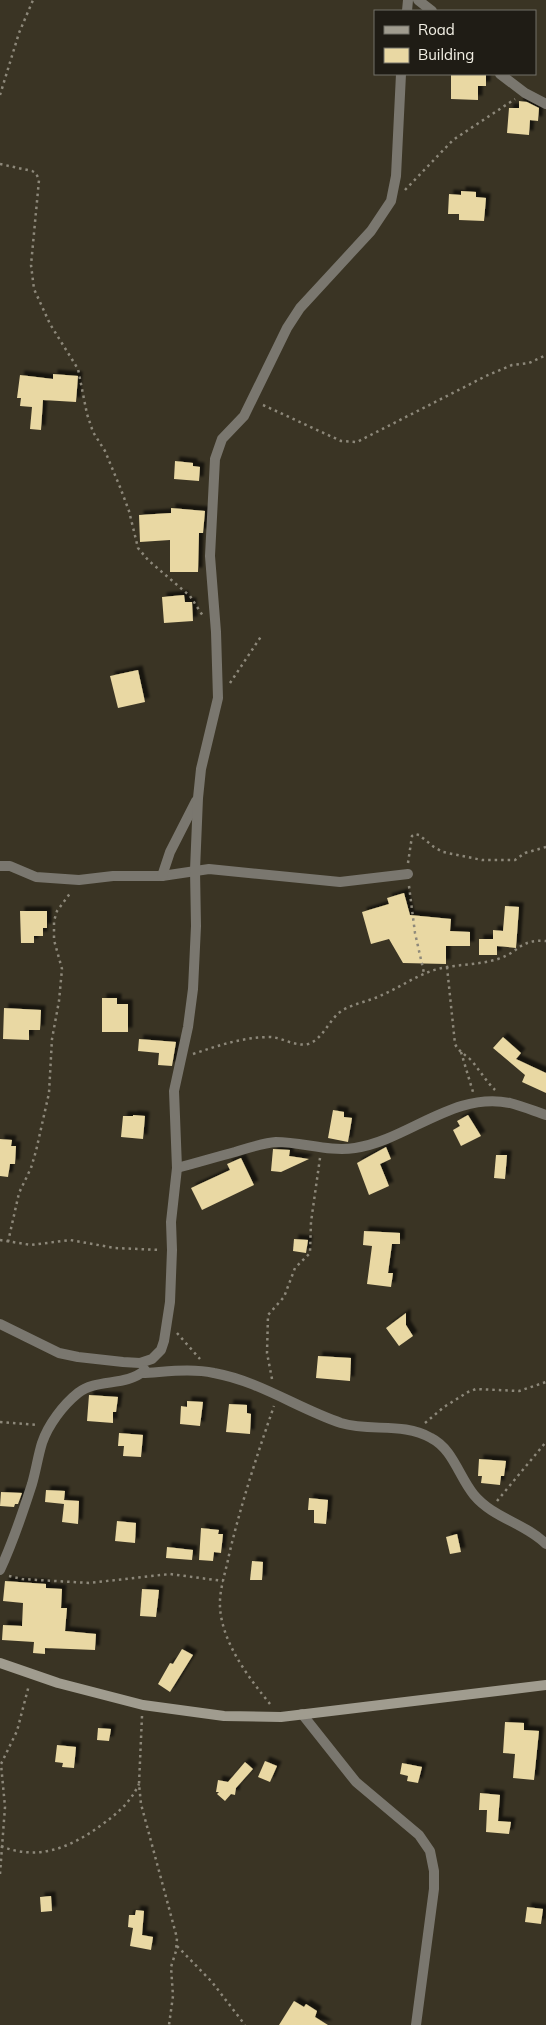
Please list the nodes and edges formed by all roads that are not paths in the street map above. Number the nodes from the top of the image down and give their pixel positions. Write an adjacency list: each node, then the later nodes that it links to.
1 (418, 0): 2 (street)
2 (431, 10)
3 (401, 75): 6 (street)
4 (501, 75): 5 (street)
5 (546, 104)
6 (198, 798): 8 (street); 10 (street)
7 (0, 866): 10 (street)
8 (195, 870): 9 (street); 10 (street); 12 (street)
9 (408, 874)
10 (162, 876)
11 (546, 1115): 12 (street)
12 (177, 1168): 14 (street)
13 (0, 1324): 14 (street)
14 (152, 1358): 15 (street)
15 (142, 1373): 16 (street); 17 (street)
16 (546, 1544)
17 (4, 1573)
18 (0, 1663): 20 (street)
19 (546, 1685): 20 (street)
20 (302, 1714): 21 (street)
21 (416, 2025)

